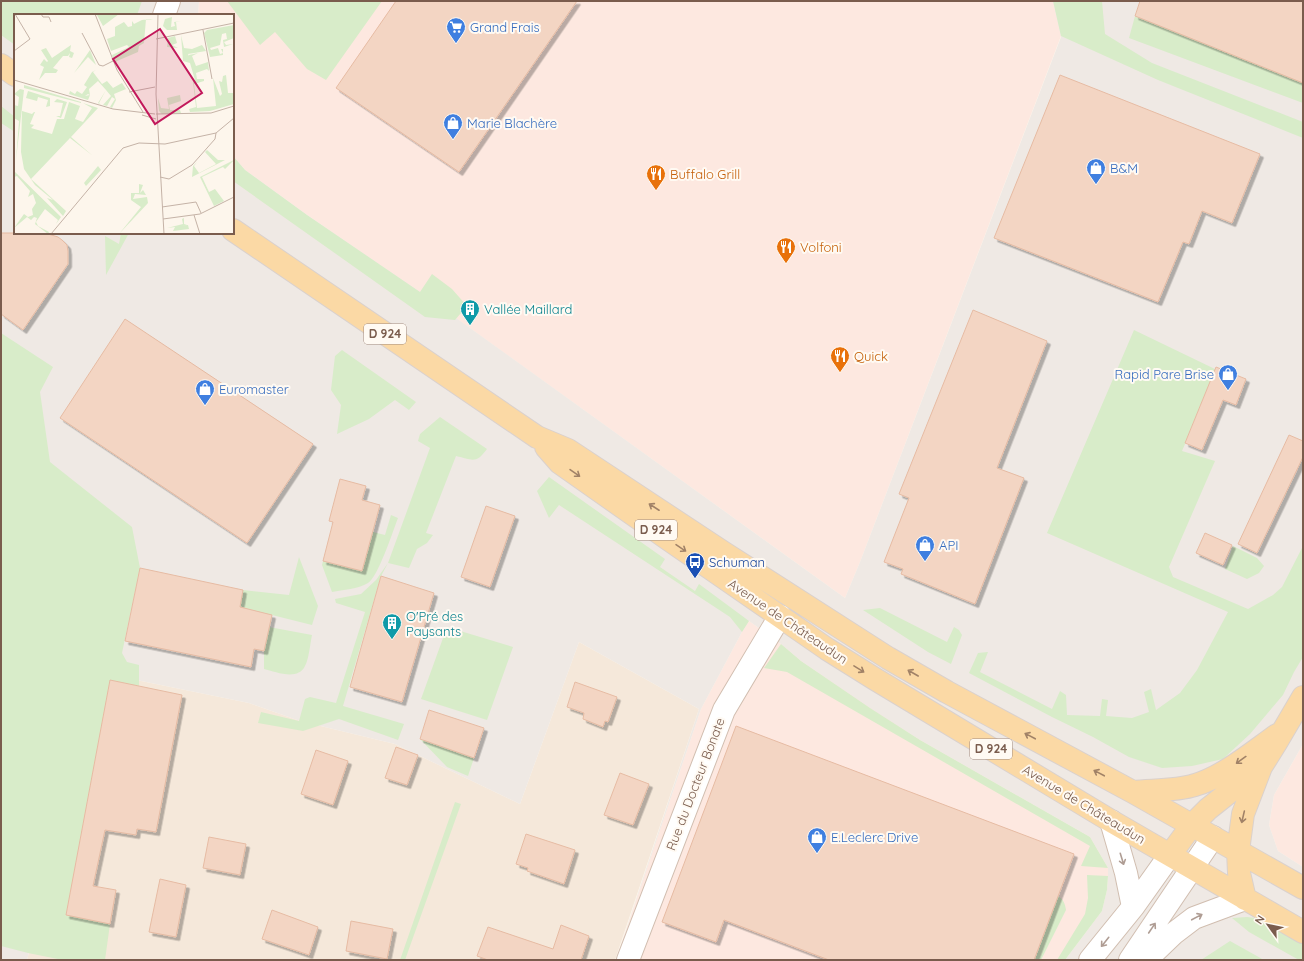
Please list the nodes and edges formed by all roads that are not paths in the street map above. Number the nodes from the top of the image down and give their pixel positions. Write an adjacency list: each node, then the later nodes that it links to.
1 (169, 1): 2 (street)
2 (164, 14)
3 (1, 64): 4 (main road)
4 (14, 74)
5 (234, 231): 6 (main road, D 924)
6 (537, 437): 7 (main road, Avenue de Châteaudun / D 924, one-way to 7); 11 (main road, Avenue de Châteaudun / D 924, one-way to 6)
7 (780, 616): 12 (main road, Avenue de Châteaudun / D 924, one-way to 12); 22 (street, Rue du Docteur Bonate)
8 (1303, 697): 9 (main road)
9 (1284, 729): 10 (main road); 11 (main road, one-way to 11)
10 (1261, 767): 13 (main road); 15 (main road, one-way to 15)
11 (1133, 792): 13 (main road, Avenue de Châteaudun / D 924)
12 (1111, 821): 16 (main road, Avenue de Châteaudun / D 924); 20 (street, one-way to 20)
13 (1192, 825): 14 (main road, Avenue de Châteaudun / D 924); 16 (main road)
14 (1214, 837): 15 (main road, Avenue de Châteaudun / D 924); 17 (street)
15 (1238, 851): 18 (main road, Avenue de Châteaudun / D 924); 19 (main road)
16 (1170, 855): 17 (main road, Avenue de Châteaudun / D 924); 20 (street)
17 (1193, 868): 19 (main road, Avenue de Châteaudun / D 924); 24 (street, one-way to 17)
18 (1303, 888)
19 (1245, 899): 21 (main road, Avenue de Châteaudun / D 924); 25 (street, one-way to 19)
20 (1133, 907): 23 (street, one-way to 23)
21 (1303, 932)
22 (628, 960)
23 (1090, 960)
24 (1130, 960)
25 (1146, 960)

